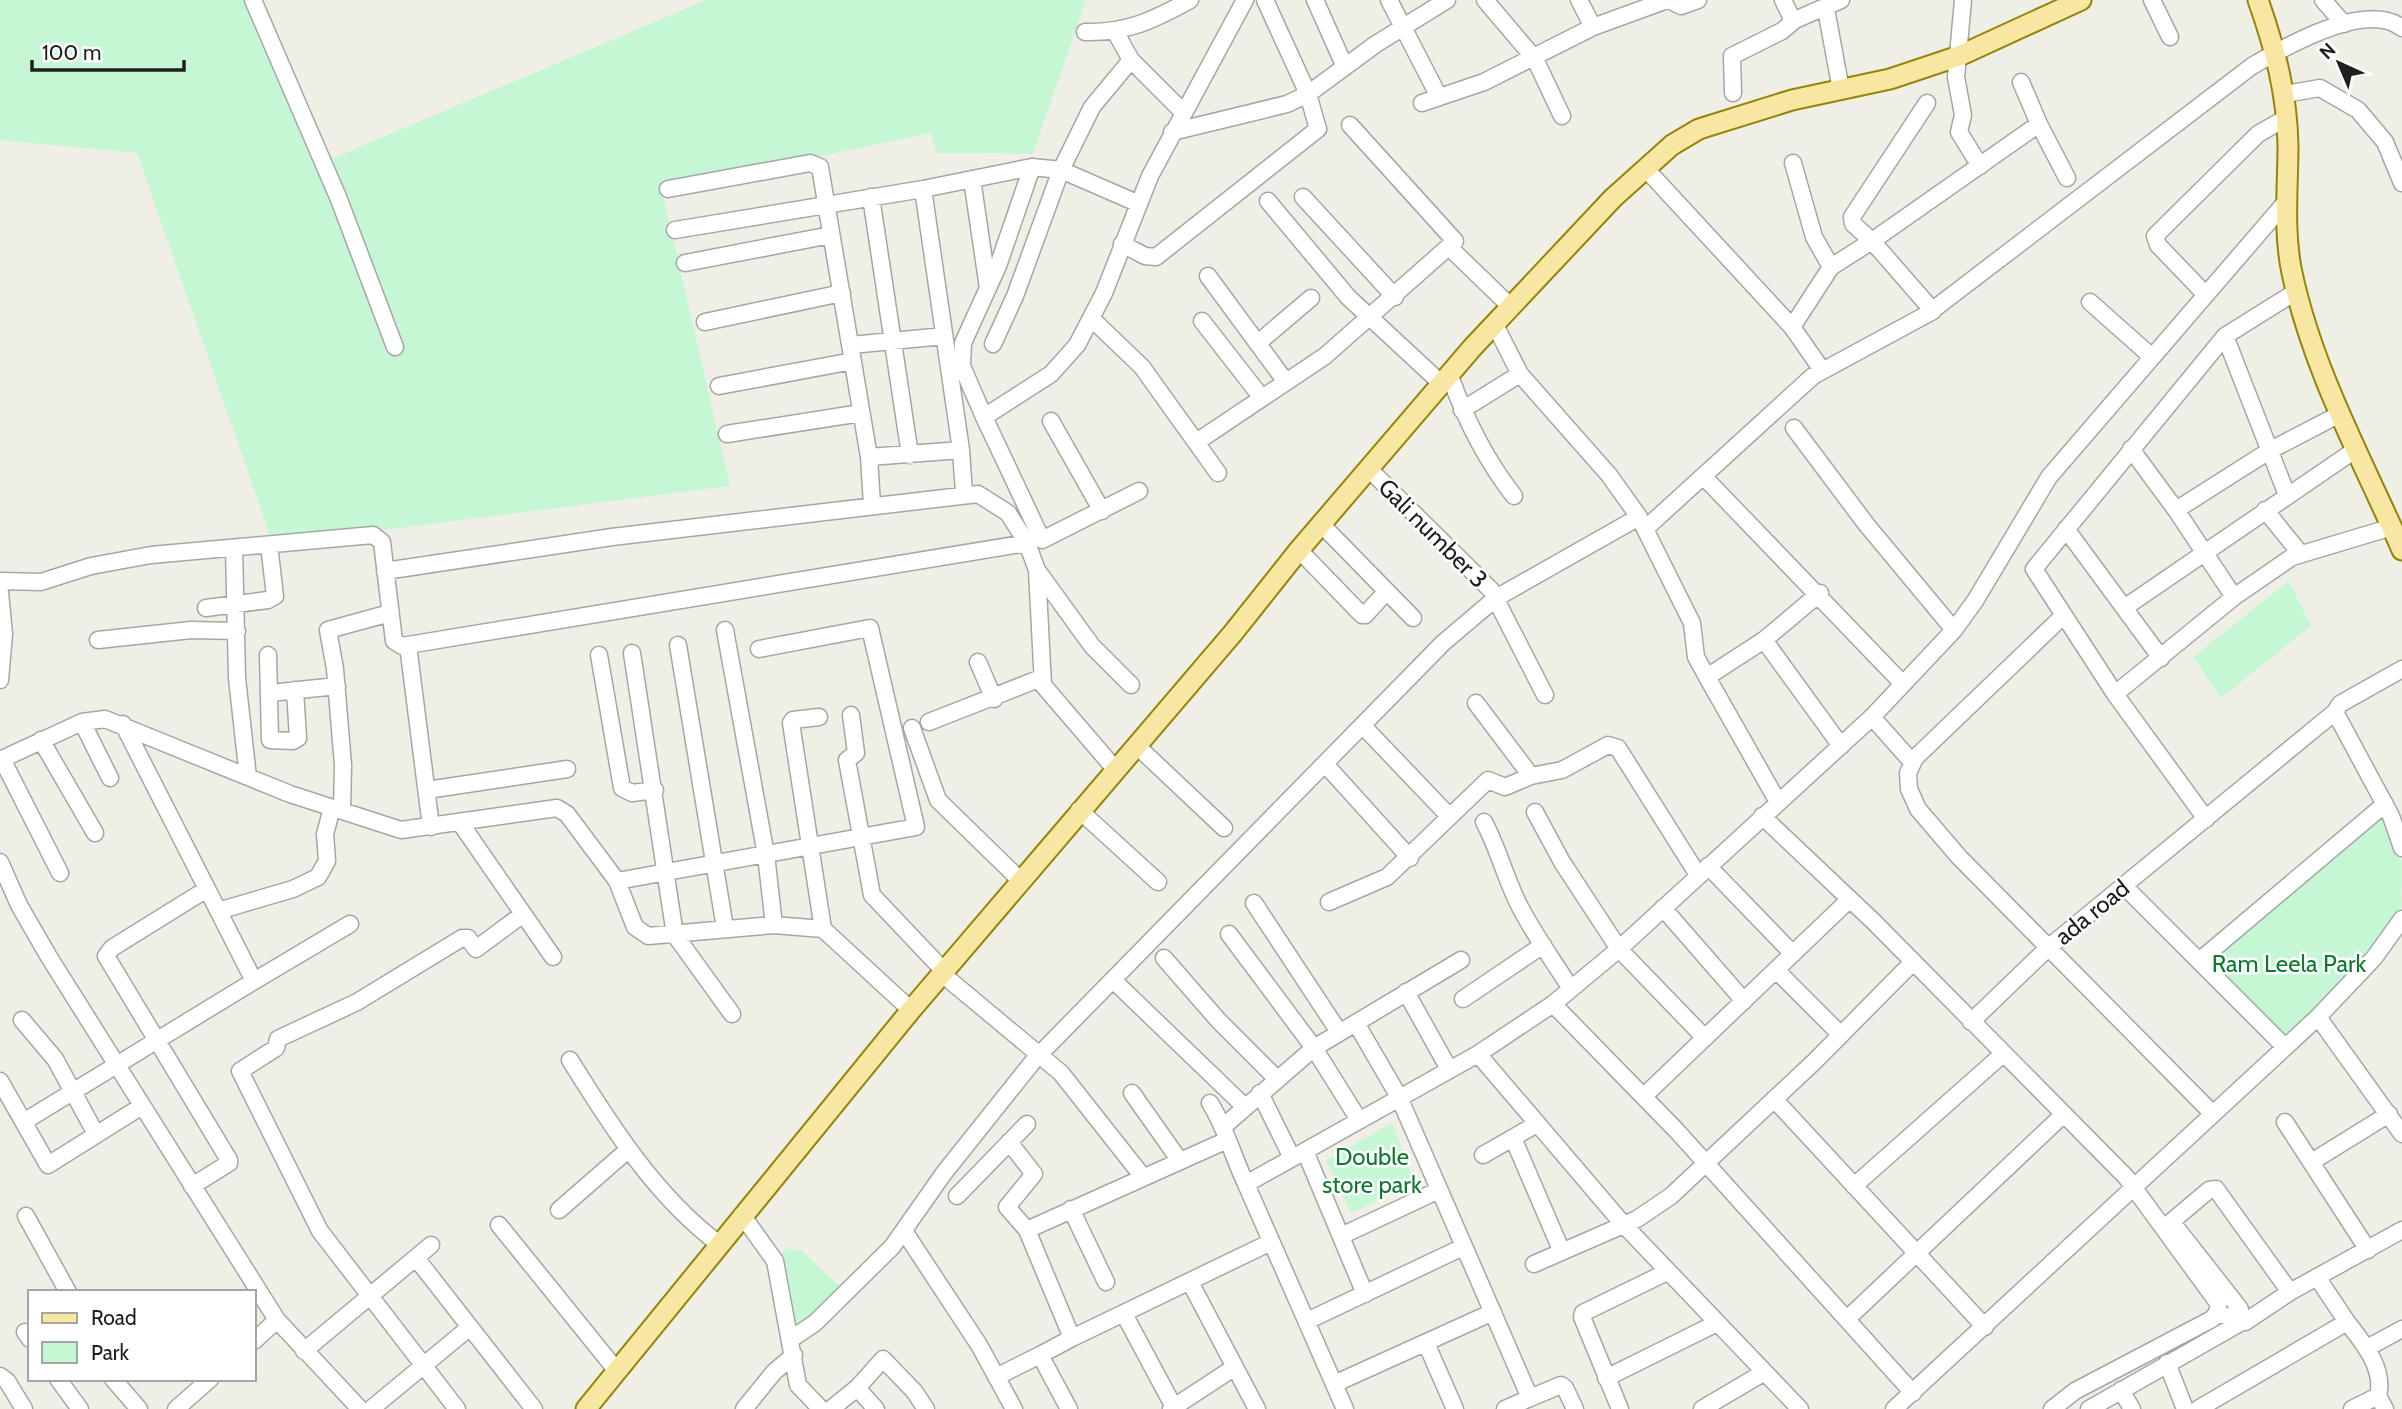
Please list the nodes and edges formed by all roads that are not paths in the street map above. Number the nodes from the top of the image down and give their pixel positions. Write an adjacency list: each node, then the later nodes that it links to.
1 (253, 0): 91 (street)
2 (1189, 0): 26 (street)
3 (1245, 0): 41 (street)
4 (1265, 0): 36 (street)
5 (1315, 0): 32 (street)
6 (1389, 0): 22 (street)
7 (1447, 0): 22 (street)
8 (1485, 0): 30 (street)
9 (1579, 0): 23 (street)
10 (1668, 0): 11 (street); 23 (street)
11 (1699, 0)
12 (1783, 0): 21 (street)
13 (1841, 0): 19 (street)
14 (1963, 0): 29 (street)
15 (2081, 0): 18 (main road)
16 (2152, 0): 27 (street)
17 (2258, 0): 28 (main road)
18 (2053, 7): 29 (main road)
19 (1826, 9): 21 (street); 34 (street)
20 (2334, 10): 24 (street); 28 (street)
21 (1793, 21): 35 (street)
22 (1405, 26): 32 (street); 38 (street)
23 (1593, 27): 30 (street)
24 (2402, 28)
25 (1085, 32): 26 (street)
26 (1116, 33): 31 (street)
27 (2170, 37)
28 (2276, 52): 37 (main road); 78 (street)
29 (1959, 56): 34 (main road); 48 (street)
30 (1535, 59): 38 (street); 42 (street)
31 (1131, 60): 41 (street); 51 (street)
32 (1345, 67): 36 (street)
33 (2021, 82): 44 (street)
34 (1841, 90): 50 (main road)
35 (1733, 93)
36 (1308, 94): 46 (street); 66 (street)
37 (2285, 94): 43 (main road); 54 (street)
38 (1438, 95): 39 (street)
39 (1422, 103)
40 (1927, 103): 65 (street)
41 (1183, 112): 46 (street)
42 (1562, 116)
43 (2286, 118): 62 (main road); 74 (street)
44 (2039, 124): 48 (street); 52 (street)
45 (1350, 125): 67 (street)
46 (1172, 132): 61 (street)
47 (1793, 163): 69 (street)
48 (1980, 166): 65 (street)
49 (1032, 167): 51 (street); 53 (street); 71 (street)
50 (1646, 169): 79 (main road); 85 (street)
51 (1061, 170): 61 (street); 89 (street)
52 (2067, 178)
53 (972, 179): 56 (street); 71 (street)
54 (2402, 183)
55 (668, 189): 60 (street)
56 (923, 189): 57 (street); 86 (street)
57 (871, 197): 60 (street); 88 (street)
58 (1303, 197): 75 (street)
59 (1268, 201): 80 (street)
60 (826, 203): 63 (street); 64 (street)
61 (1138, 203): 66 (street)
62 (2286, 203): 72 (main road); 74 (street)
63 (675, 229)
64 (831, 235): 68 (street); 73 (street)
65 (1872, 241): 69 (street); 78 (street)
66 (1122, 244): 81 (street)
67 (1450, 248): 75 (street); 79 (street)
68 (685, 263)
69 (1831, 267): 85 (street)
70 (1208, 276): 90 (street)
71 (988, 289): 103 (street)
72 (2297, 290): 87 (street); 102 (main road)
73 (842, 293): 83 (street); 92 (street)
74 (2206, 295): 93 (street)
75 (1395, 297): 80 (street)
76 (1311, 298): 90 (street)
77 (2090, 302): 93 (street)
78 (1930, 305): 94 (street)
79 (1511, 307): 84 (main road)
80 (1369, 318): 96 (street); 97 (street)
81 (1092, 319): 103 (street); 108 (street)
82 (1202, 321): 99 (street)
83 (705, 322)
84 (1495, 325): 95 (street); 96 (main road)
85 (1792, 327): 94 (street)
86 (944, 336): 88 (street); 106 (street)
87 (2225, 336): 109 (street); 112 (street)
88 (892, 339): 92 (street); 113 (street)
89 (993, 344)
90 (1258, 344): 97 (street)
91 (395, 347)
92 (852, 353): 98 (street); 101 (street)
93 (2152, 357): 152 (street)
94 (1818, 364): 117 (street)
95 (1520, 374): 100 (street); 126 (street)
96 (1446, 381): 100 (street); 115 (main road)
97 (1286, 382): 99 (street)
98 (719, 386)
99 (1262, 398): 108 (street)
100 (1462, 410): 121 (street)
101 (861, 413): 107 (street); 114 (street)
102 (2338, 415): 111 (main road); 112 (street)
103 (985, 419): 106 (street); 123 (street)
104 (1051, 421): 123 (street)
105 (1794, 428): 152 (street)
106 (958, 429): 110 (street)
107 (727, 434)
108 (1198, 441): 116 (street)
109 (2131, 449): 124 (street); 129 (street)
110 (961, 450): 113 (street); 119 (street)
111 (2355, 450): 120 (street); 128 (main road)
112 (2269, 451): 120 (street); 124 (street)
113 (910, 455): 114 (street)
114 (869, 457): 122 (street)
115 (1369, 469): 127 (main road); 145 (street, Gali number 3)
116 (1218, 472)
117 (1703, 476): 126 (street); 142 (street)
118 (1139, 491): 123 (street)
119 (964, 494): 122 (street); 130 (street)
120 (2287, 495): 125 (street)
121 (1514, 496)
122 (872, 505): 138 (street)
123 (1102, 510)
124 (2176, 510): 135 (street)
125 (2265, 510): 135 (street); 136 (street)
126 (1642, 523): 145 (street); 165 (street)
127 (1321, 524): 133 (main road); 141 (street)
128 (2392, 527): 134 (main road); 136 (street)
129 (2066, 529): 147 (street); 149 (street)
130 (1027, 543): 137 (street); 156 (street)
131 (269, 545): 132 (street); 138 (street); 144 (street)
132 (234, 548): 139 (street); 144 (street)
133 (1299, 550): 141 (street); 187 (main road)
134 (2402, 550)
135 (2205, 551): 143 (street); 147 (street)
136 (2300, 553): 143 (street)
137 (1037, 570): 166 (street); 169 (street)
138 (385, 571): 148 (street)
139 (0, 581)
140 (0, 592): 167 (street)
141 (1386, 592): 150 (street)
142 (1820, 593): 155 (street); 168 (street)
143 (2234, 597): 162 (street)
144 (237, 604): 146 (street); 153 (street)
145 (1500, 604): 174 (street, Gali number 3); 184 (street)
146 (206, 608)
147 (2124, 608): 162 (street)
148 (390, 613): 156 (street); 170 (street)
149 (2063, 616): 173 (street); 190 (street)
150 (1413, 618)
151 (725, 630): 215 (street)
152 (1954, 630): 168 (street)
153 (237, 631): 154 (street); 195 (street)
154 (98, 640)
155 (1764, 640): 165 (street); 188 (street)
156 (408, 645): 197 (street)
157 (678, 645): 218 (street)
158 (758, 649): 212 (street)
159 (632, 653): 198 (street)
160 (268, 655): 172 (street)
161 (598, 655): 198 (street)
162 (2161, 658): 173 (street)
163 (978, 662): 175 (street)
164 (2402, 669): 177 (street, ada road)
165 (1707, 677): 199 (street)
166 (1041, 678): 175 (street); 193 (street)
167 (0, 680)
168 (1903, 684): 180 (street)
169 (1131, 685)
170 (337, 686): 171 (street); 201 (street)
171 (295, 690): 172 (street); 172 (street)
172 (270, 693)
173 (2115, 694): 206 (street)
174 (1545, 695)
175 (994, 699): 182 (street)
176 (1476, 703): 194 (street)
177 (2335, 712): 200 (street); 206 (street, ada road)
178 (851, 715): 212 (street)
179 (819, 717): 213 (street)
180 (1872, 717): 188 (street); 190 (street)
181 (82, 722): 183 (street); 186 (street); 196 (street)
182 (929, 722)
183 (123, 724): 195 (street); 226 (street)
184 (1363, 726): 191 (street); 204 (street)
185 (912, 728): 222 (street)
186 (41, 740): 189 (street); 211 (street)
187 (1137, 746): 193 (main road); 210 (street)
188 (1841, 746): 199 (street)
189 (1, 759): 220 (street)
190 (1912, 762): 241 (street)
191 (1325, 764): 216 (street); 252 (street)
192 (567, 769): 197 (street)
193 (1115, 769): 202 (main road)
194 (1531, 776): 204 (street); 219 (street)
195 (248, 777): 201 (street)
196 (110, 778)
197 (427, 790): 209 (street)
198 (655, 790): 221 (street)
199 (1778, 802): 205 (street)
200 (2385, 804): 214 (street); 247 (street)
201 (337, 810): 209 (street); 231 (street)
202 (1079, 810): 222 (main road); 224 (street)
203 (1535, 811): 242 (street)
204 (1449, 816): 216 (street)
205 (1762, 816): 219 (street); 227 (street)
206 (2206, 820): 225 (street, ada road)
207 (1483, 822): 240 (street)
208 (461, 824): 209 (street); 223 (street); 232 (street)
209 (431, 827)
210 (1224, 828)
211 (95, 833)
212 (861, 838): 213 (street); 250 (street)
213 (811, 846): 215 (street); 237 (street)
214 (2402, 848)
215 (766, 855): 218 (street); 235 (street)
216 (1410, 858): 228 (street)
217 (0, 862): 274 (street)
218 (714, 864): 221 (street); 236 (street)
219 (1703, 871): 230 (street); 243 (street)
220 (60, 873)
221 (666, 873): 223 (street); 239 (street)
222 (1020, 880): 250 (main road)
223 (617, 881): 239 (street)
224 (1158, 883)
225 (2124, 887): 241 (street, ada road); 247 (street)
226 (208, 889): 231 (street); 267 (street)
227 (1850, 900): 243 (street); 248 (street)
228 (1329, 902)
229 (1254, 903): 264 (street)
230 (1663, 908): 242 (street); 256 (street)
231 (218, 911): 251 (street)
232 (523, 914): 244 (street); 340 (street)
233 (2402, 919): 260 (street)
234 (350, 924): 251 (street)
235 (774, 925): 236 (street); 237 (street)
236 (725, 928): 239 (street)
237 (823, 929): 258 (street)
238 (1229, 934): 269 (street)
239 (675, 935): 259 (street)
240 (1543, 945): 253 (street); 255 (street)
241 (2049, 947): 262 (street, ada road); 288 (street)
242 (1619, 949): 253 (street); 266 (street)
243 (1793, 954): 249 (street)
244 (553, 957)
245 (1164, 958): 276 (street)
246 (1461, 960): 254 (street)
247 (2199, 961): 268 (street)
248 (1913, 962): 262 (street); 265 (street)
249 (1776, 970): 256 (street); 265 (street)
250 (943, 972): 258 (main road); 273 (street)
251 (254, 981): 267 (street)
252 (1119, 985): 273 (street); 286 (street)
253 (1571, 989): 257 (street)
254 (1406, 992): 263 (street); 275 (street)
255 (1463, 999)
256 (1744, 1001): 266 (street)
257 (1553, 1004): 270 (street); 281 (street)
258 (911, 1010): 315 (main road)
259 (732, 1013)
260 (2318, 1017): 268 (street); 289 (street)
261 (22, 1020): 278 (street)
262 (1971, 1022): 271 (street)
263 (1356, 1023): 264 (street); 282 (street)
264 (1339, 1032): 269 (street)
265 (1841, 1035): 283 (street)
266 (1705, 1038): 281 (street)
267 (157, 1040): 274 (street); 309 (street)
268 (2285, 1047): 288 (street)
269 (1314, 1048): 276 (street); 290 (street)
270 (1478, 1054): 275 (street); 294 (street)
271 (2003, 1054): 287 (street); 310 (street)
272 (570, 1060): 300 (street)
273 (1044, 1061): 306 (street); 322 (street)
274 (117, 1064): 278 (street); 285 (street)
275 (1449, 1069): 282 (street)
276 (1277, 1079): 279 (street)
277 (0, 1082): 291 (street)
278 (74, 1091): 291 (street); 296 (street)
279 (1260, 1093): 286 (street); 301 (street)
280 (1132, 1094): 303 (street)
281 (1644, 1096): 305 (street)
282 (1399, 1097): 290 (street); 311 (street)
283 (1774, 1099): 305 (street); 310 (street)
284 (1210, 1103): 295 (street)
285 (142, 1106): 296 (street); 309 (street)
286 (1245, 1107): 295 (street)
287 (2064, 1114): 308 (street); 330 (street)
288 (2213, 1114): 308 (street)
289 (2389, 1114): 297 (street); 304 (street)
290 (1359, 1120): 301 (street)
291 (25, 1121): 296 (street)
292 (2285, 1122): 304 (street)
293 (1027, 1124): 299 (street)
294 (1535, 1125): 298 (street); 319 (street)
295 (1225, 1133): 303 (street); 307 (street)
296 (96, 1134)
297 (2402, 1134)
298 (1513, 1138): 302 (street); 329 (street)
299 (1009, 1142): 312 (street); 320 (street)
300 (629, 1149): 314 (street); 325 (street)
301 (1298, 1154): 307 (street); 323 (street)
302 (1483, 1155)
303 (1180, 1161): 306 (street)
304 (2313, 1161): 328 (street)
305 (1704, 1164): 319 (street); 344 (street)
306 (1143, 1177): 313 (street)
307 (1246, 1184): 324 (street)
308 (2137, 1184): 317 (street); 342 (street); 351 (street)
309 (192, 1186): 345 (street)
310 (1854, 1186): 330 (street)
311 (1439, 1190): 323 (street); 327 (street)
312 (957, 1196)
313 (1071, 1209): 320 (street); 335 (street)
314 (559, 1210)
315 (743, 1215): 325 (main road); 357 (street)
316 (26, 1216): 337 (street)
317 (2171, 1222): 338 (street); 349 (street)
318 (499, 1224): 363 (street)
319 (1623, 1224): 329 (street); 333 (street)
320 (1027, 1230): 353 (street)
321 (2402, 1230): 328 (street)
322 (904, 1231): 357 (street); 366 (street)
323 (1341, 1236): 339 (street)
324 (1271, 1242): 336 (street); 346 (street)
325 (719, 1244): 363 (main road)
326 (431, 1245): 331 (street)
327 (1463, 1247): 339 (street); 341 (street)
328 (2368, 1250): 334 (street)
329 (1562, 1252): 332 (street)
330 (1917, 1254): 344 (street); 351 (street)
331 (416, 1258): 340 (street); 350 (street)
332 (1534, 1264)
333 (1667, 1272): 348 (street); 367 (street)
334 (2317, 1277): 338 (street); 347 (street)
335 (1106, 1282)
336 (1190, 1282): 343 (street); 362 (street)
337 (67, 1290)
338 (2290, 1292): 349 (street)
339 (1366, 1294): 346 (street)
340 (369, 1296): 358 (street); 361 (street)
341 (1493, 1312): 355 (street); 375 (street)
342 (2217, 1313): 349 (street); 403 (street)
343 (1124, 1314): 353 (street); 377 (street)
344 (1847, 1319): 374 (street)
345 (277, 1320): 354 (street); 358 (street)
346 (1307, 1321): 371 (street)
347 (2347, 1322): 356 (street); 407 (street)
348 (1717, 1323): 364 (street); 367 (street)
349 (2240, 1323): 360 (street)
350 (470, 1327): 361 (street); 385 (street)
351 (1984, 1327): 374 (street)
352 (2402, 1329): 356 (street)
353 (1072, 1338): 359 (street)
354 (256, 1339)
355 (1426, 1343): 371 (street); 396 (street)
356 (2368, 1348): 376 (street)
357 (793, 1349): 387 (street); 388 (street)
358 (304, 1351): 382 (street)
359 (1040, 1355): 366 (street); 393 (street)
360 (2167, 1363): 373 (street); 406 (street)
361 (423, 1364): 383 (street); 384 (street)
362 (1235, 1367): 377 (street); 394 (street)
363 (617, 1371): 386 (main road)
364 (1763, 1373): 400 (street); 401 (street)
365 (0, 1376): 378 (street)
366 (996, 1377): 392 (street)
367 (1606, 1378): 399 (street)
368 (59, 1381): 379 (street)
369 (115, 1381): 380 (street)
370 (208, 1381): 381 (street)
371 (1334, 1384): 395 (street)
372 (857, 1388): 389 (street); 390 (street); 391 (street)
373 (2121, 1390): 404 (street); 405 (street)
374 (1913, 1393): 402 (street)
375 (1530, 1398): 397 (street); 398 (street)
376 (2382, 1403): 408 (street)
377 (1174, 1408)
378 (24, 1409)
379 (80, 1409)
380 (139, 1409)
381 (176, 1409)
382 (360, 1409)
383 (371, 1409)
384 (457, 1409)
385 (534, 1409)
386 (586, 1409)
387 (744, 1409)
388 (821, 1409)
389 (831, 1409)
390 (876, 1409)
391 (926, 1409)
392 (1014, 1409)
393 (1069, 1409)
394 (1257, 1409)
395 (1345, 1409)
396 (1455, 1409)
397 (1506, 1409)
398 (1575, 1409)
399 (1620, 1409)
400 (1702, 1409)
401 (1800, 1409)
402 (1894, 1409)
403 (2052, 1409)
404 (2090, 1409)
405 (2132, 1409)
406 (2185, 1409)
407 (2198, 1409)
408 (2352, 1409)

